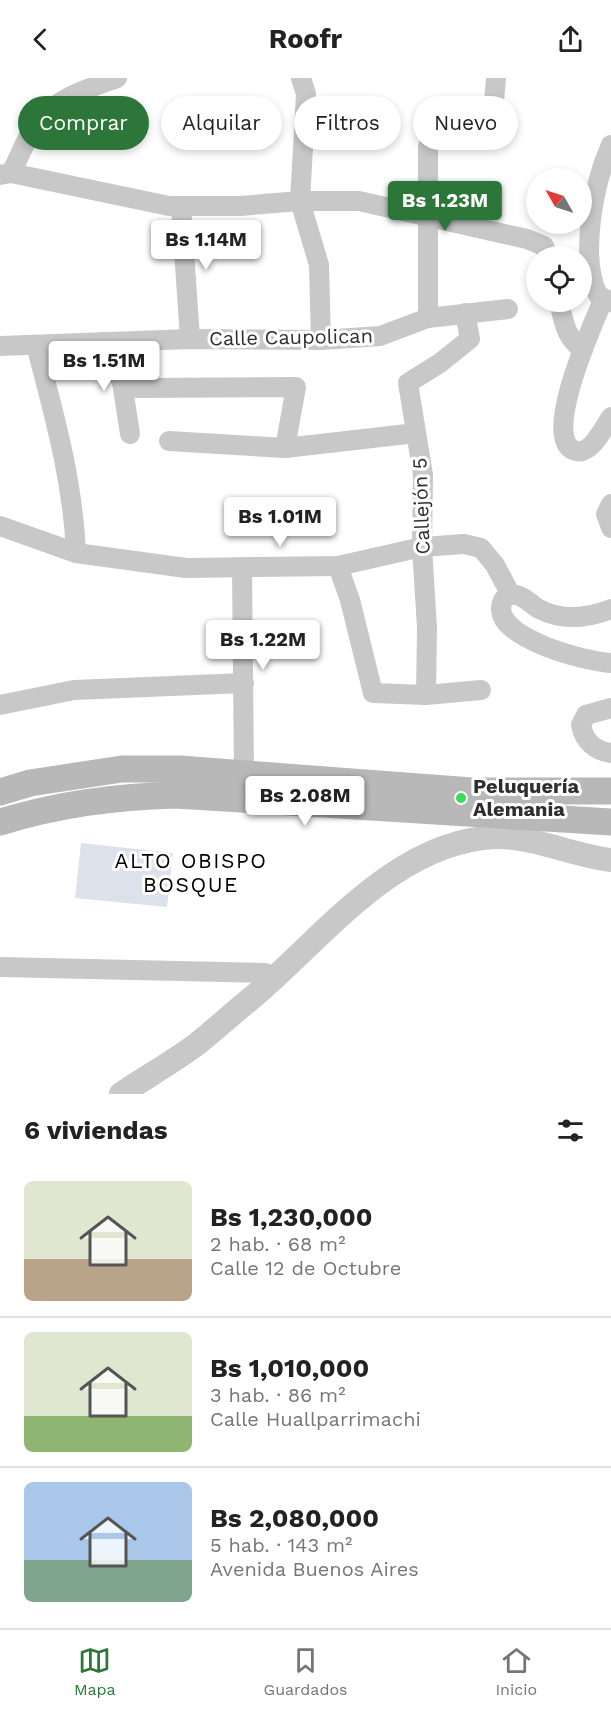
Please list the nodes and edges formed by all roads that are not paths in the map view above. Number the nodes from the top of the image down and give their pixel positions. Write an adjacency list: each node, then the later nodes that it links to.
1 (117, 78): 7 (street)
2 (301, 78): 8 (street)
3 (496, 78): 4 (street)
4 (495, 96)
5 (611, 145): 12 (street)
6 (428, 150): 10 (street)
7 (6, 174): 9 (street)
8 (300, 201): 9 (street); 10 (street); 18 (street)
9 (181, 206): 17 (street)
10 (426, 214): 11 (street); 16 (street)
11 (544, 246)
12 (607, 301): 22 (street)
13 (508, 309): 15 (street, Calle Caupolican)
14 (561, 312): 22 (street)
15 (465, 313): 16 (street, Calle Caupolican); 25 (street, Callejón 5)
16 (428, 318): 18 (street, Calle Caupolican)
17 (190, 339): 18 (street, Calle Caupolican); 19 (street, Calle Caupolican)
18 (321, 340)
19 (102, 342): 20 (street, Calle Caupolican); 23 (street)
20 (36, 345): 21 (street, Calle Caupolican); 33 (street)
21 (0, 346)
22 (583, 350): 24 (street)
23 (122, 382): 26 (street); 28 (street)
24 (611, 417)
25 (416, 433): 28 (street); 32 (street, Callejón 5)
26 (130, 434)
27 (169, 441): 28 (street)
28 (285, 448)
29 (611, 504): 31 (street)
30 (0, 526): 33 (street)
31 (611, 528)
32 (422, 548): 34 (street); 36 (street); 41 (street, Callejón 5)
33 (76, 553): 35 (street)
34 (338, 566): 35 (street); 41 (street)
35 (242, 567): 39 (street)
36 (511, 595): 37 (street); 38 (street)
37 (611, 609)
38 (611, 663)
39 (244, 682): 42 (street); 45 (street)
40 (481, 690): 41 (street)
41 (426, 695)
42 (0, 705)
43 (611, 708): 44 (street)
44 (611, 753)
45 (244, 775): 46 (main road); 47 (main road)
46 (611, 791)
47 (0, 792)
48 (0, 822): 49 (main road)
49 (611, 822)
50 (611, 860): 52 (street)
51 (0, 967): 52 (street)
52 (276, 978): 53 (street)
53 (121, 1094)

